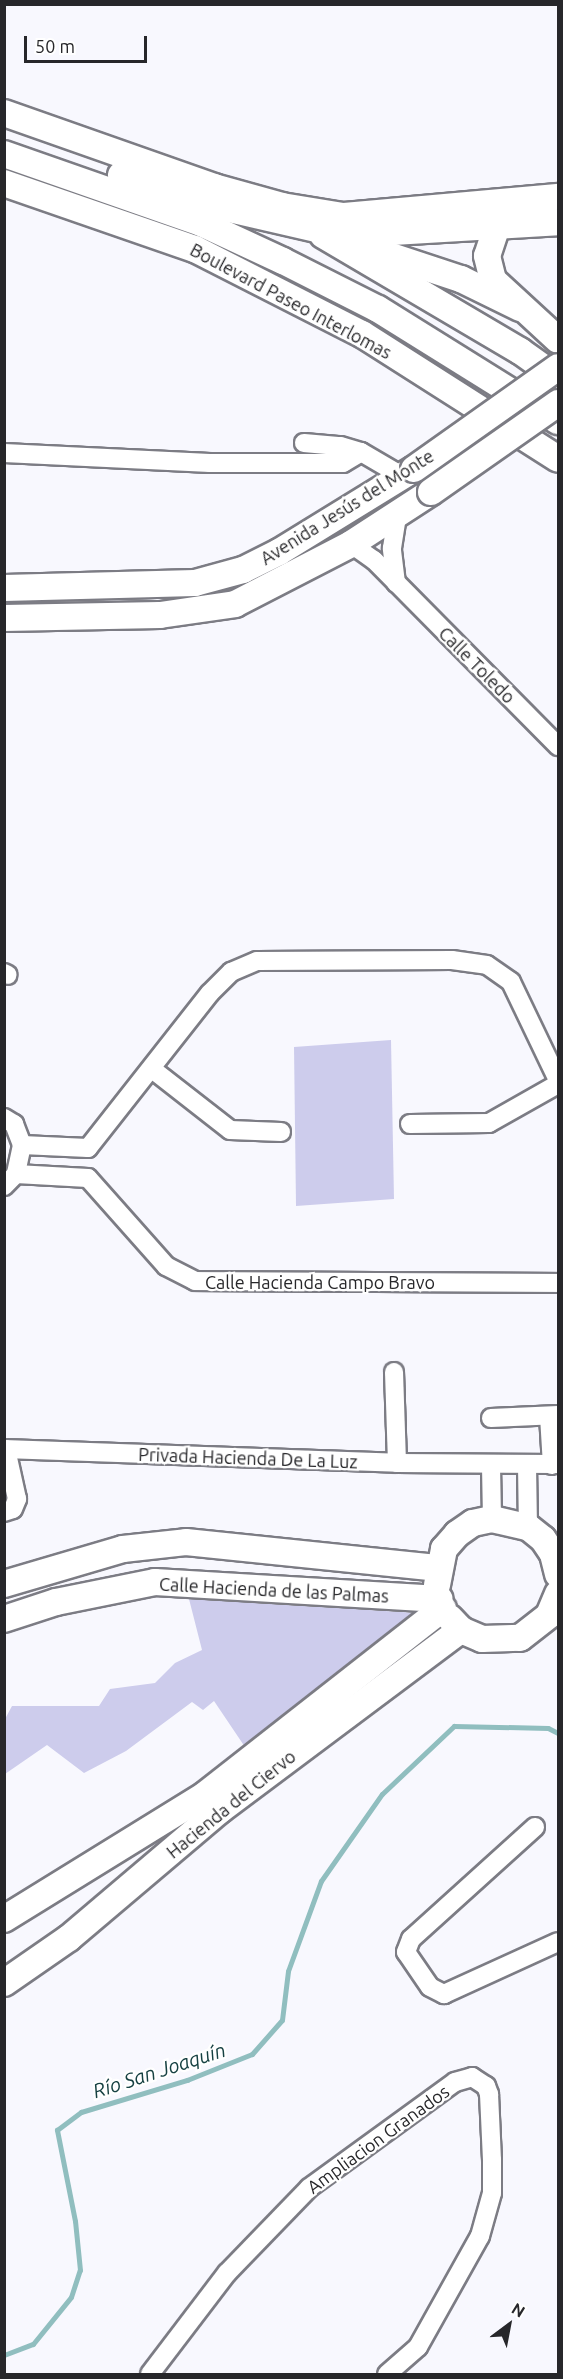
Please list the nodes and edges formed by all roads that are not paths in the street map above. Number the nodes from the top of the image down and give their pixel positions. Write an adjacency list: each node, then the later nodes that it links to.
1 (4, 113): 7 (main road)
2 (4, 136): 11 (main road)
3 (4, 154): 18 (main road, Boulevard Paseo Interlomas)
4 (4, 183): 22 (main road, Boulevard Paseo Interlomas)
5 (558, 197): 6 (main road)
6 (506, 201): 7 (main road); 9 (main road)
7 (282, 206): 11 (main road)
8 (558, 222): 9 (main road)
9 (496, 226): 10 (main road); 13 (main road)
10 (412, 229): 11 (main road); 12 (main road)
11 (329, 233): 12 (main road)
12 (394, 270): 13 (main road); 16 (main road)
13 (520, 308): 14 (main road)
14 (558, 340)
15 (558, 366): 23 (main road, Avenida Jesús del Monte, bridge)
16 (558, 378)
17 (558, 403): 24 (main road, Avenida Jesús del Monte, bridge)
18 (558, 421)
19 (304, 443): 20 (street)
20 (361, 452): 21 (street); 23 (street)
21 (4, 453)
22 (558, 459)
23 (408, 472): 28 (main road, Avenida Jesús del Monte)
24 (397, 515): 25 (main road, Avenida Jesús del Monte); 26 (street)
25 (351, 544): 26 (street, Calle Toledo); 29 (main road, Avenida Jesús del Monte)
26 (396, 583): 31 (street, Calle Toledo)
27 (4, 588): 28 (main road, Avenida Jesús del Monte)
28 (65, 588): 29 (main road)
29 (68, 617): 30 (main road, Avenida Jesús del Monte)
30 (4, 618)
31 (558, 746)
32 (152, 1070): 33 (street); 36 (street); 37 (street)
33 (558, 1082): 35 (street)
34 (4, 1118): 37 (street)
35 (410, 1124)
36 (281, 1132)
37 (22, 1144): 38 (street)
38 (10, 1180): 39 (street, Calle Hacienda Campo Bravo)
39 (558, 1283)
40 (394, 1372): 44 (street)
41 (554, 1415): 42 (street); 46 (street)
42 (491, 1418)
43 (5, 1449): 44 (street, Privada Hacienda De La Luz); 48 (street)
44 (397, 1463): 47 (street, Privada Hacienda De La Luz)
45 (527, 1464): 46 (street, Privada Hacienda De La Luz); 47 (street, Privada Hacienda De La Luz); 50 (street)
46 (555, 1465)
47 (491, 1466): 49 (street)
48 (4, 1512)
49 (492, 1519): 50 (main road); 53 (main road)
50 (528, 1527): 52 (main road)
51 (213, 1545): 53 (main road, Calle Hacienda de las Palmas); 54 (main road, Calle Hacienda de las Palmas); 55 (main road)
52 (557, 1561)
53 (437, 1568): 57 (main road)
54 (4, 1584)
55 (215, 1584): 57 (main road, Calle Hacienda de las Palmas); 58 (main road, Calle Hacienda de las Palmas)
56 (558, 1594): 59 (main road)
57 (441, 1603): 59 (main road); 61 (main road, Hacienda del Ciervo)
58 (4, 1619)
59 (461, 1630): 62 (main road, Hacienda del Ciervo)
60 (535, 1827): 64 (street)
61 (99, 1861): 62 (main road); 63 (main road, Hacienda del Ciervo)
62 (121, 1894): 65 (main road, Hacienda del Ciervo)
63 (4, 1919)
64 (558, 1942)
65 (4, 1983)
66 (150, 2374): 67 (street, Ampliacion Granados)
67 (387, 2374)

